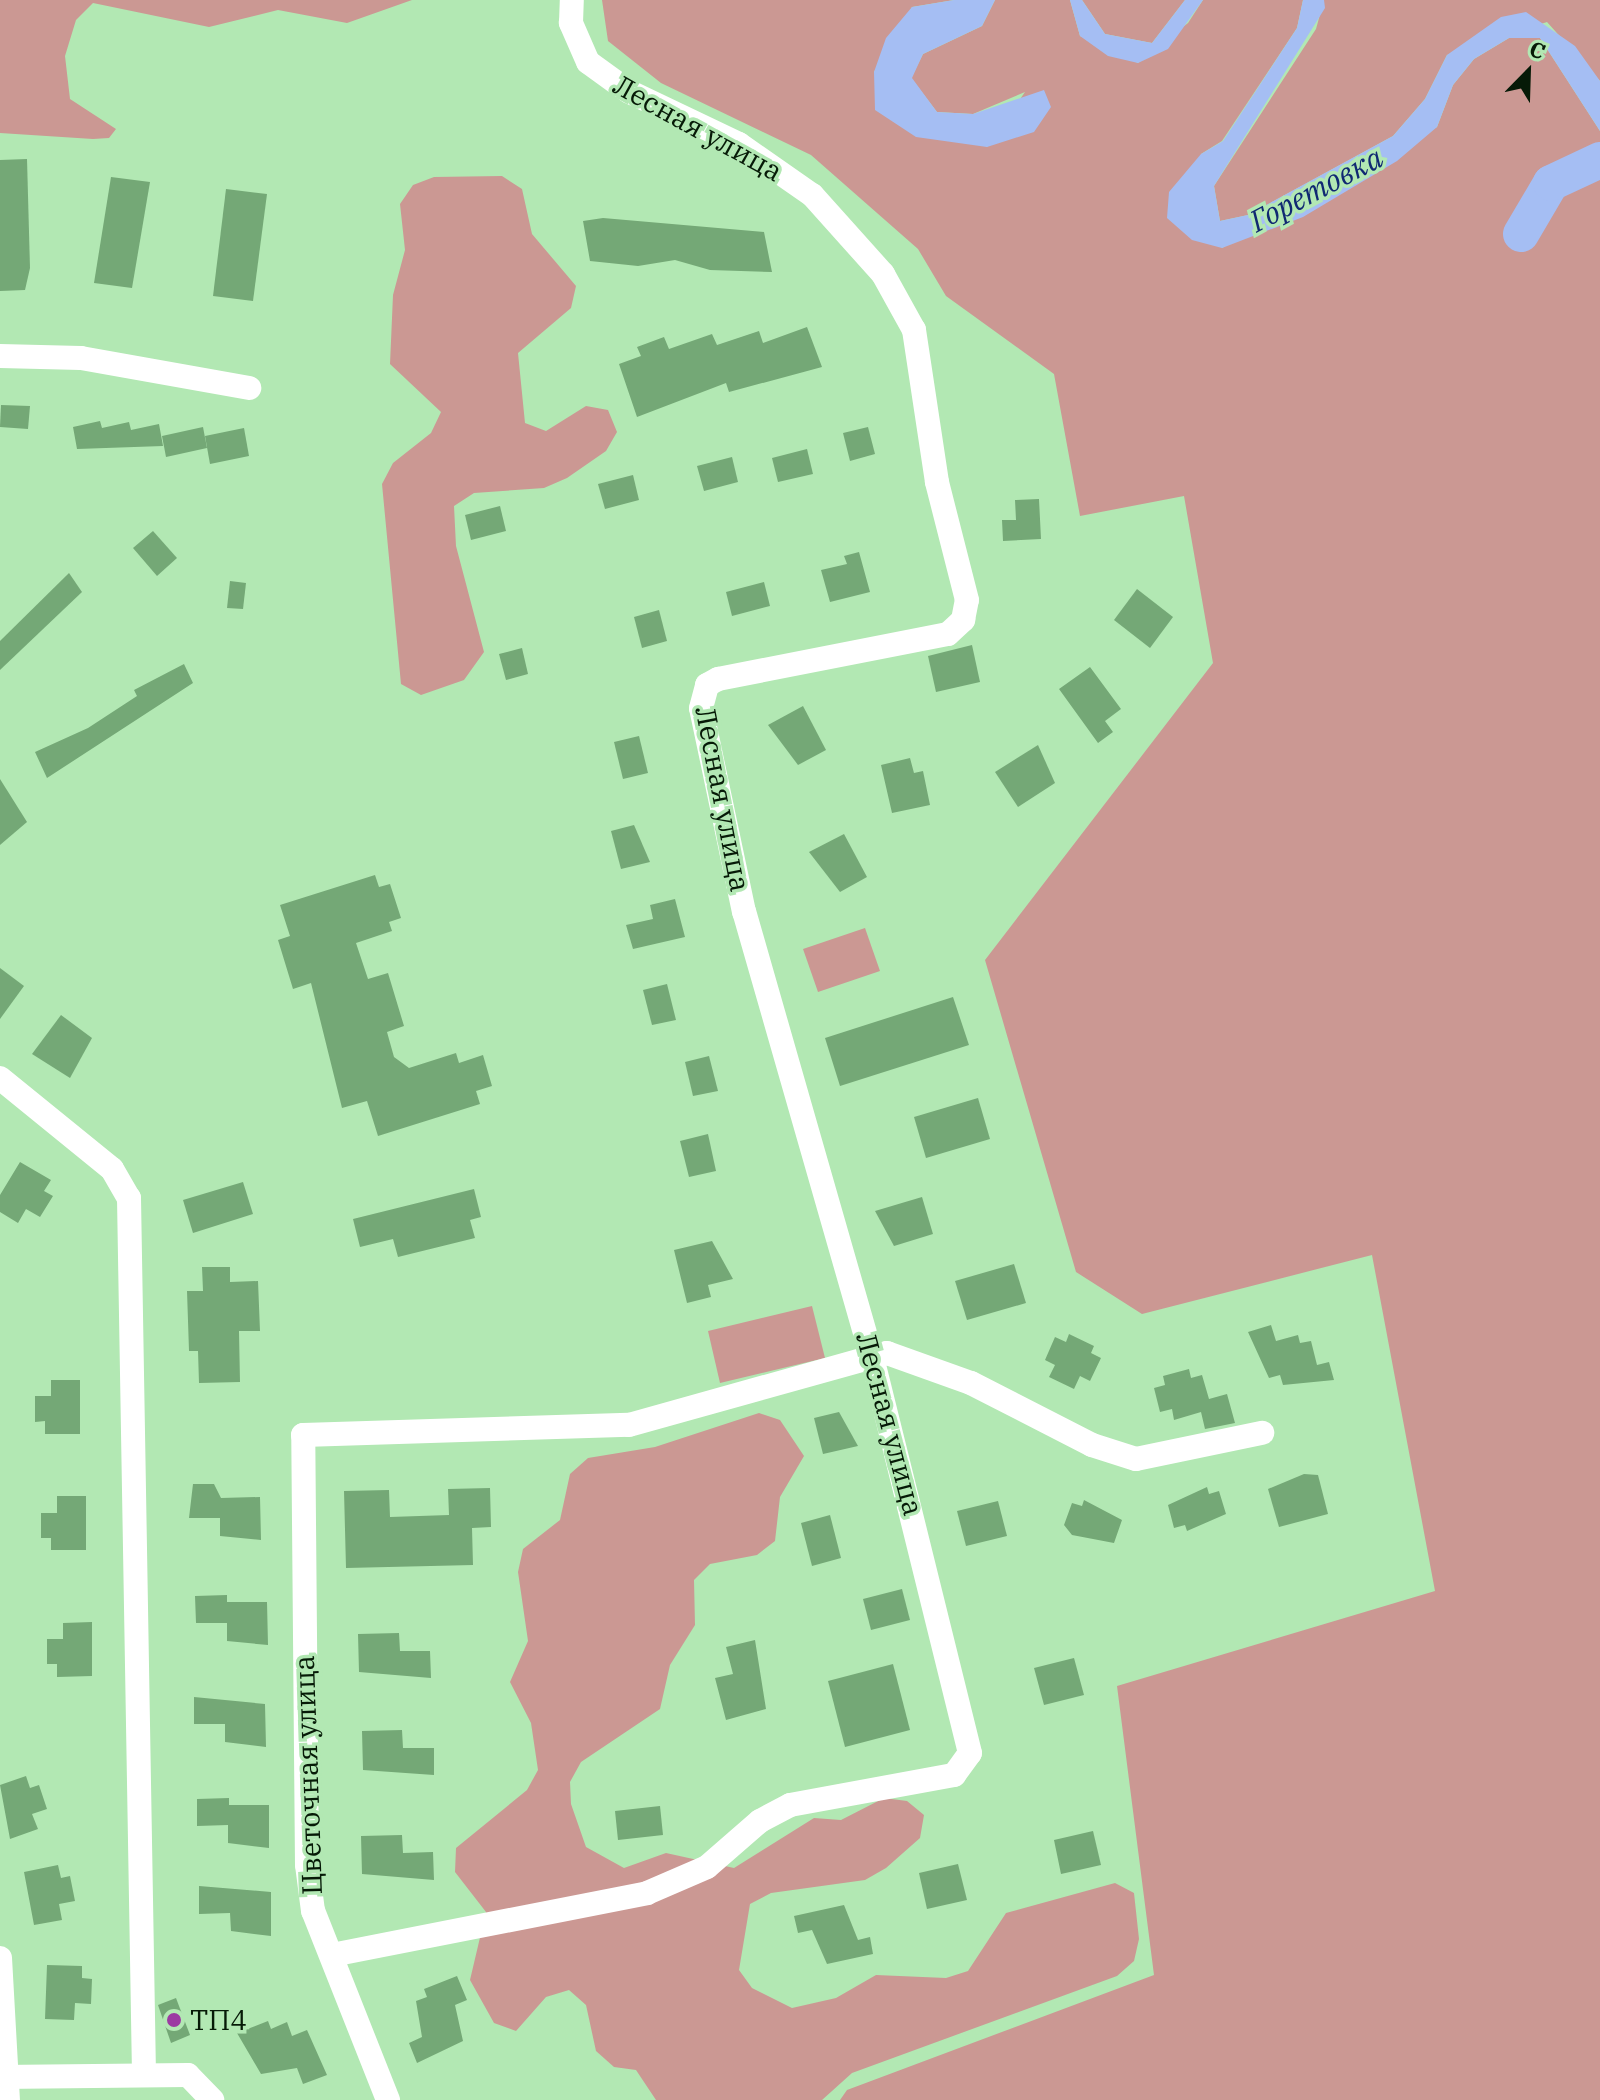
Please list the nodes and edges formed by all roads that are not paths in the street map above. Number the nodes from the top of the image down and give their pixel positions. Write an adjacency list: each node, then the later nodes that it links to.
1 (572, 0): 5 (street, Лесная улица)
2 (0, 356): 3 (street)
3 (249, 388)
4 (2, 1086): 9 (street)
5 (871, 1354): 6 (street); 7 (street, Лесная улица); 7 (street, Цветочная улица)
6 (1262, 1433)
7 (332, 1955): 12 (street, Цветочная улица)
8 (0, 1958): 10 (street)
9 (144, 2074): 10 (street); 11 (street)
10 (6, 2085)
11 (212, 2100)
12 (388, 2100)

